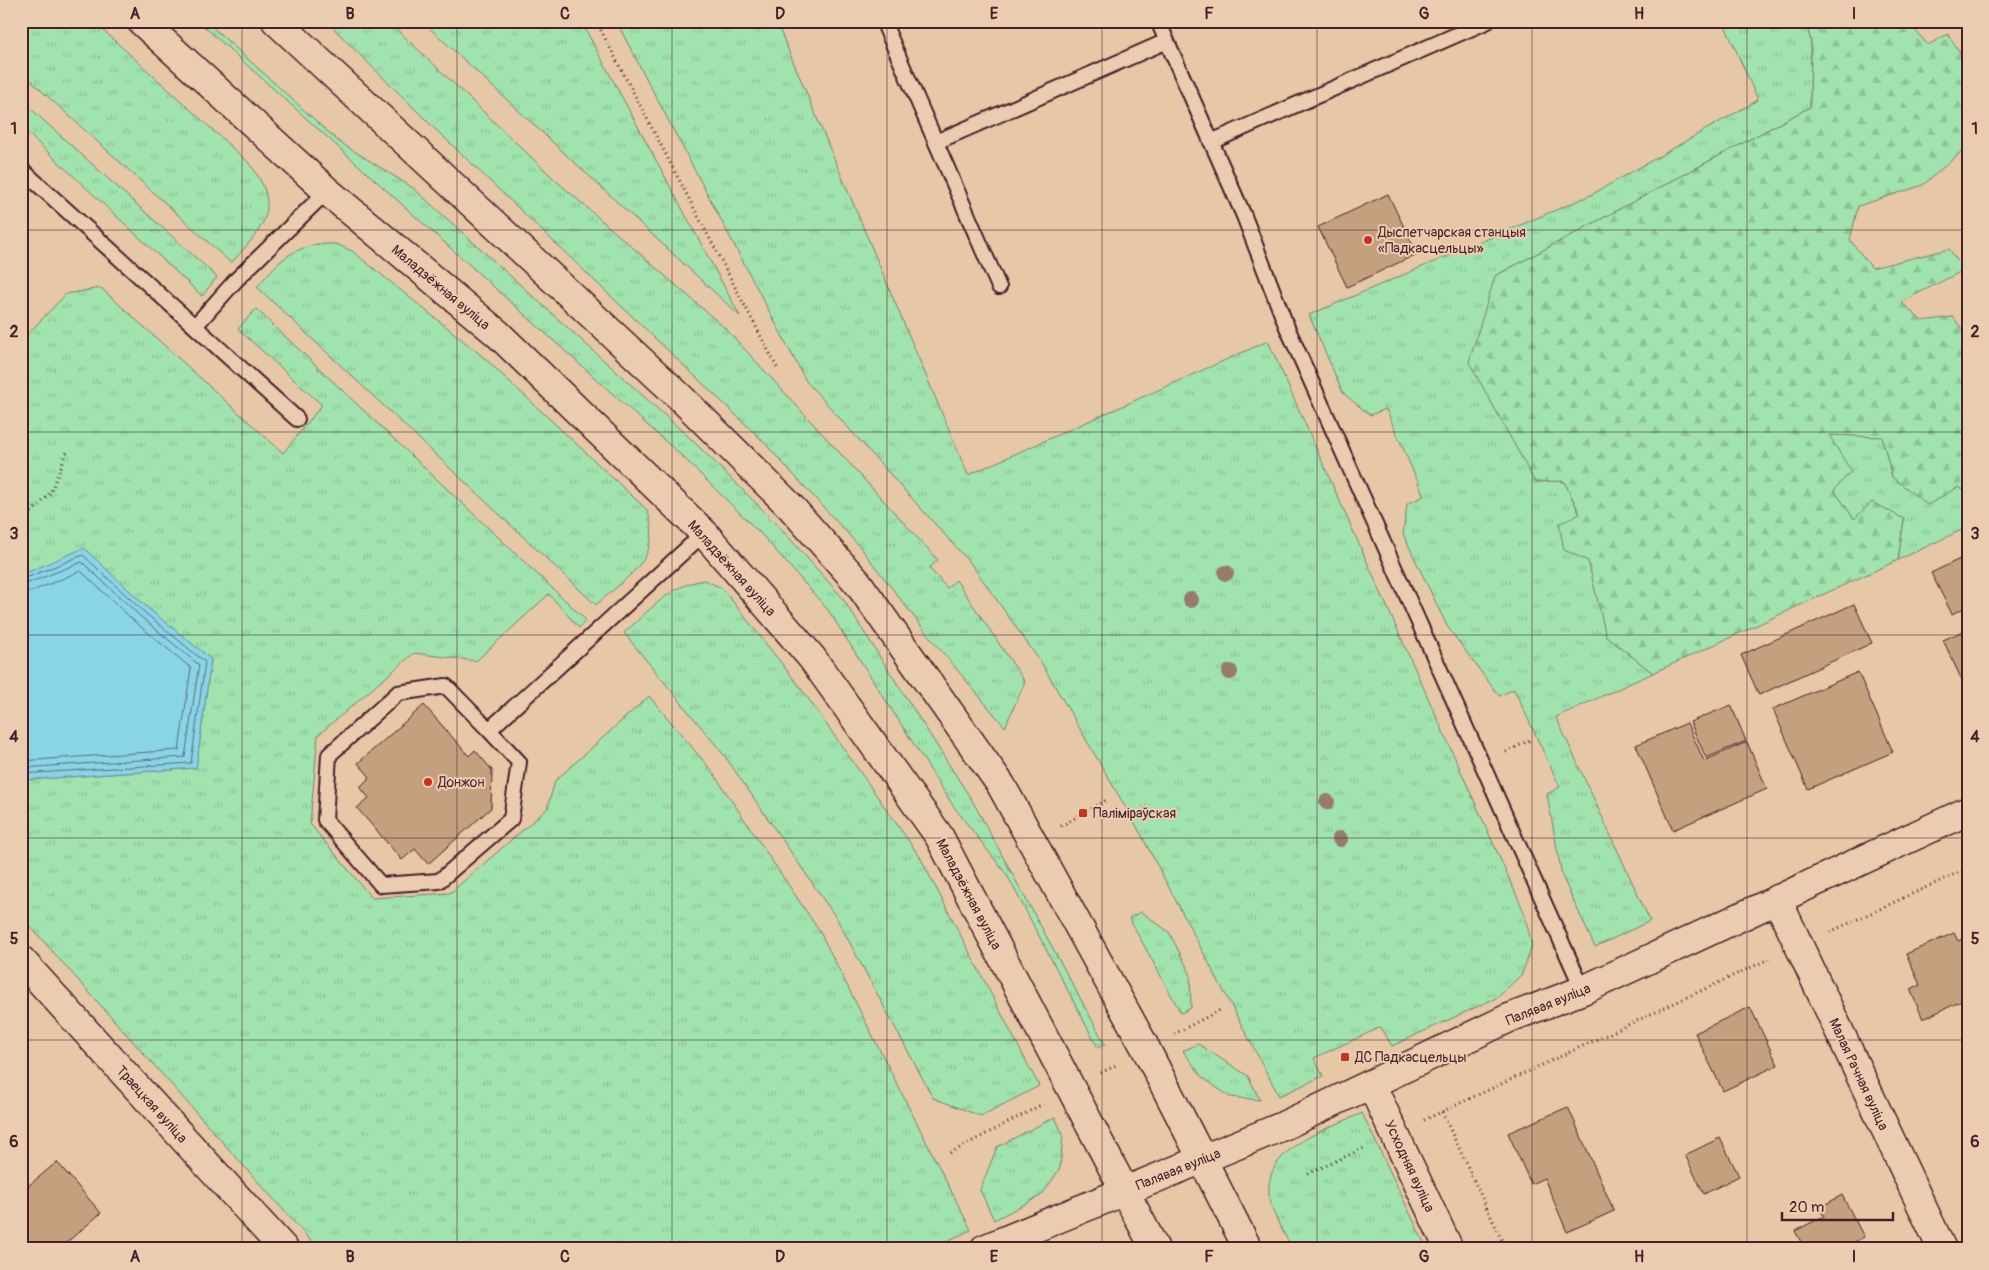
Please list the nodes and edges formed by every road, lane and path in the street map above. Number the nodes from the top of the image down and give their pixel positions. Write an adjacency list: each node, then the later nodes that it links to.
1 (141, 21): 11 (main road, Маладзёжная вуліца)
2 (276, 21): 22 (main road)
3 (596, 21): 14 (path)
4 (883, 21): 8 (lane)
5 (1158, 21): 7 (lane)
6 (1488, 21): 9 (lane)
7 (1167, 41): 8 (lane); 9 (lane)
8 (936, 142): 12 (lane)
9 (1211, 142): 27 (lane)
10 (21, 169): 13 (lane)
11 (327, 191): 13 (lane); 18 (main road, Маладзёжная вуліца)
12 (999, 287)
13 (195, 326): 15 (lane)
14 (778, 369)
15 (296, 419)
16 (68, 449): 17 (path)
17 (21, 523)
18 (704, 534): 19 (lane); 33 (main road, Маладзёжная вуліца)
19 (489, 730): 19 (lane)
20 (1108, 799): 22 (path)
21 (1968, 811): 24 (main road, Палявая вуліца)
22 (1032, 842): 31 (main road)
23 (1968, 868): 25 (path)
24 (1777, 899): 25 (main road, Малая Рачная вуліца); 27 (main road, Палявая вуліца)
25 (1799, 946): 29 (path); 42 (main road, Малая Рачная вуліца)
26 (21, 960): 35 (main road, Траецкая вуліца)
27 (1584, 990): 28 (main road, Палявая вуліца)
28 (1371, 1084): 30 (main road, Усходняя вуліца); 31 (main road, Палявая вуліца)
29 (1442, 1112): 30 (path); 41 (path)
30 (1395, 1134): 32 (path); 40 (main road, Усходняя вуліца)
31 (1201, 1159): 33 (main road, Палявая вуліца); 38 (main road)
32 (1308, 1174)
33 (1125, 1190): 36 (main road, Палявая вуліца); 37 (main road, Маладзёжная вуліца)
34 (1341, 1241): 39 (path)
35 (284, 1249)
36 (984, 1249)
37 (1155, 1249)
38 (1248, 1249)
39 (1326, 1249)
40 (1449, 1249)
41 (1506, 1249)
42 (1942, 1249)

